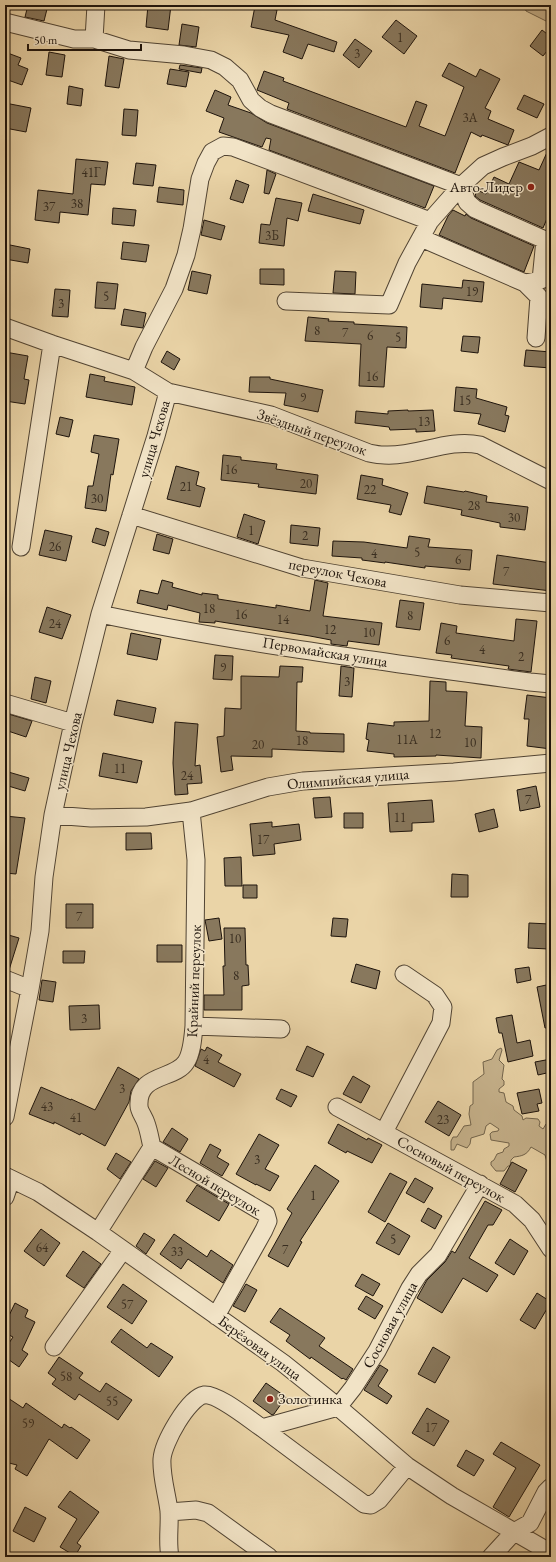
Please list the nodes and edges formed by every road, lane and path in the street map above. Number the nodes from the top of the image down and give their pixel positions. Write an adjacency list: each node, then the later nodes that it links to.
1 (96, 5): 3 (street)
2 (5, 22): 3 (street)
3 (94, 39): 5 (street)
4 (551, 136): 5 (street)
5 (461, 186): 6 (street); 7 (street)
6 (448, 200): 7 (street); 8 (street)
7 (475, 209): 10 (street)
8 (430, 220): 9 (street); 16 (street)
9 (421, 238): 11 (street); 12 (street)
10 (548, 240): 11 (street)
11 (525, 283): 14 (street)
12 (286, 301)
13 (5, 327): 15 (street, Звёздный переулок)
14 (536, 338)
15 (52, 344): 16 (street, Звёздный переулок); 20 (street)
16 (134, 371): 17 (street, Звёздный переулок)
17 (168, 392): 18 (street, Звёздный переулок); 19 (street, улица Чехова)
18 (551, 481)
19 (131, 515): 21 (street, переулок Чехова); 22 (street, улица Чехова)
20 (21, 547)
21 (551, 603)
22 (100, 614): 23 (street, Первомайская улица); 25 (street, улица Чехова)
23 (551, 684)
24 (5, 703): 25 (street)
25 (74, 723): 28 (street, улица Чехова)
26 (551, 763): 27 (street, Олимпийская улица)
27 (191, 811): 28 (street, Олимпийская улица); 32 (street, Крайний переулок)
28 (53, 815): 31 (street, улица Чехова)
29 (404, 974): 36 (street)
30 (5, 979): 31 (street)
31 (30, 989): 35 (street, улица Чехова)
32 (194, 1026): 33 (street); 37 (street, Крайний переулок)
33 (281, 1029)
34 (337, 1107): 36 (street, Сосновый переулок)
35 (5, 1117)
36 (384, 1132): 39 (street, Сосновый переулок)
37 (152, 1147): 41 (street, Лесной переулок); 44 (street, Лесной переулок)
38 (8, 1178): 40 (street); 41 (street, Берёзовая улица)
39 (480, 1184): 42 (street, Сосновый переулок); 46 (street, Сосновая улица)
40 (5, 1197)
41 (98, 1232): 43 (street, Берёзовая улица)
42 (551, 1249)
43 (124, 1250): 44 (street, Берёзовая улица); 45 (street)
44 (216, 1316): 46 (street, Берёзовая улица)
45 (54, 1347)
46 (338, 1407): 47 (street); 48 (street, Берёзовая улица)
47 (262, 1428): 48 (street); 50 (street)
48 (407, 1466): 51 (street, Берёзовая улица)
49 (551, 1487): 51 (street)
50 (169, 1512): 53 (street); 54 (street)
51 (514, 1532): 52 (street, Берёзовая улица); 55 (street)
52 (551, 1553)
53 (170, 1557)
54 (269, 1557)
55 (491, 1557)

